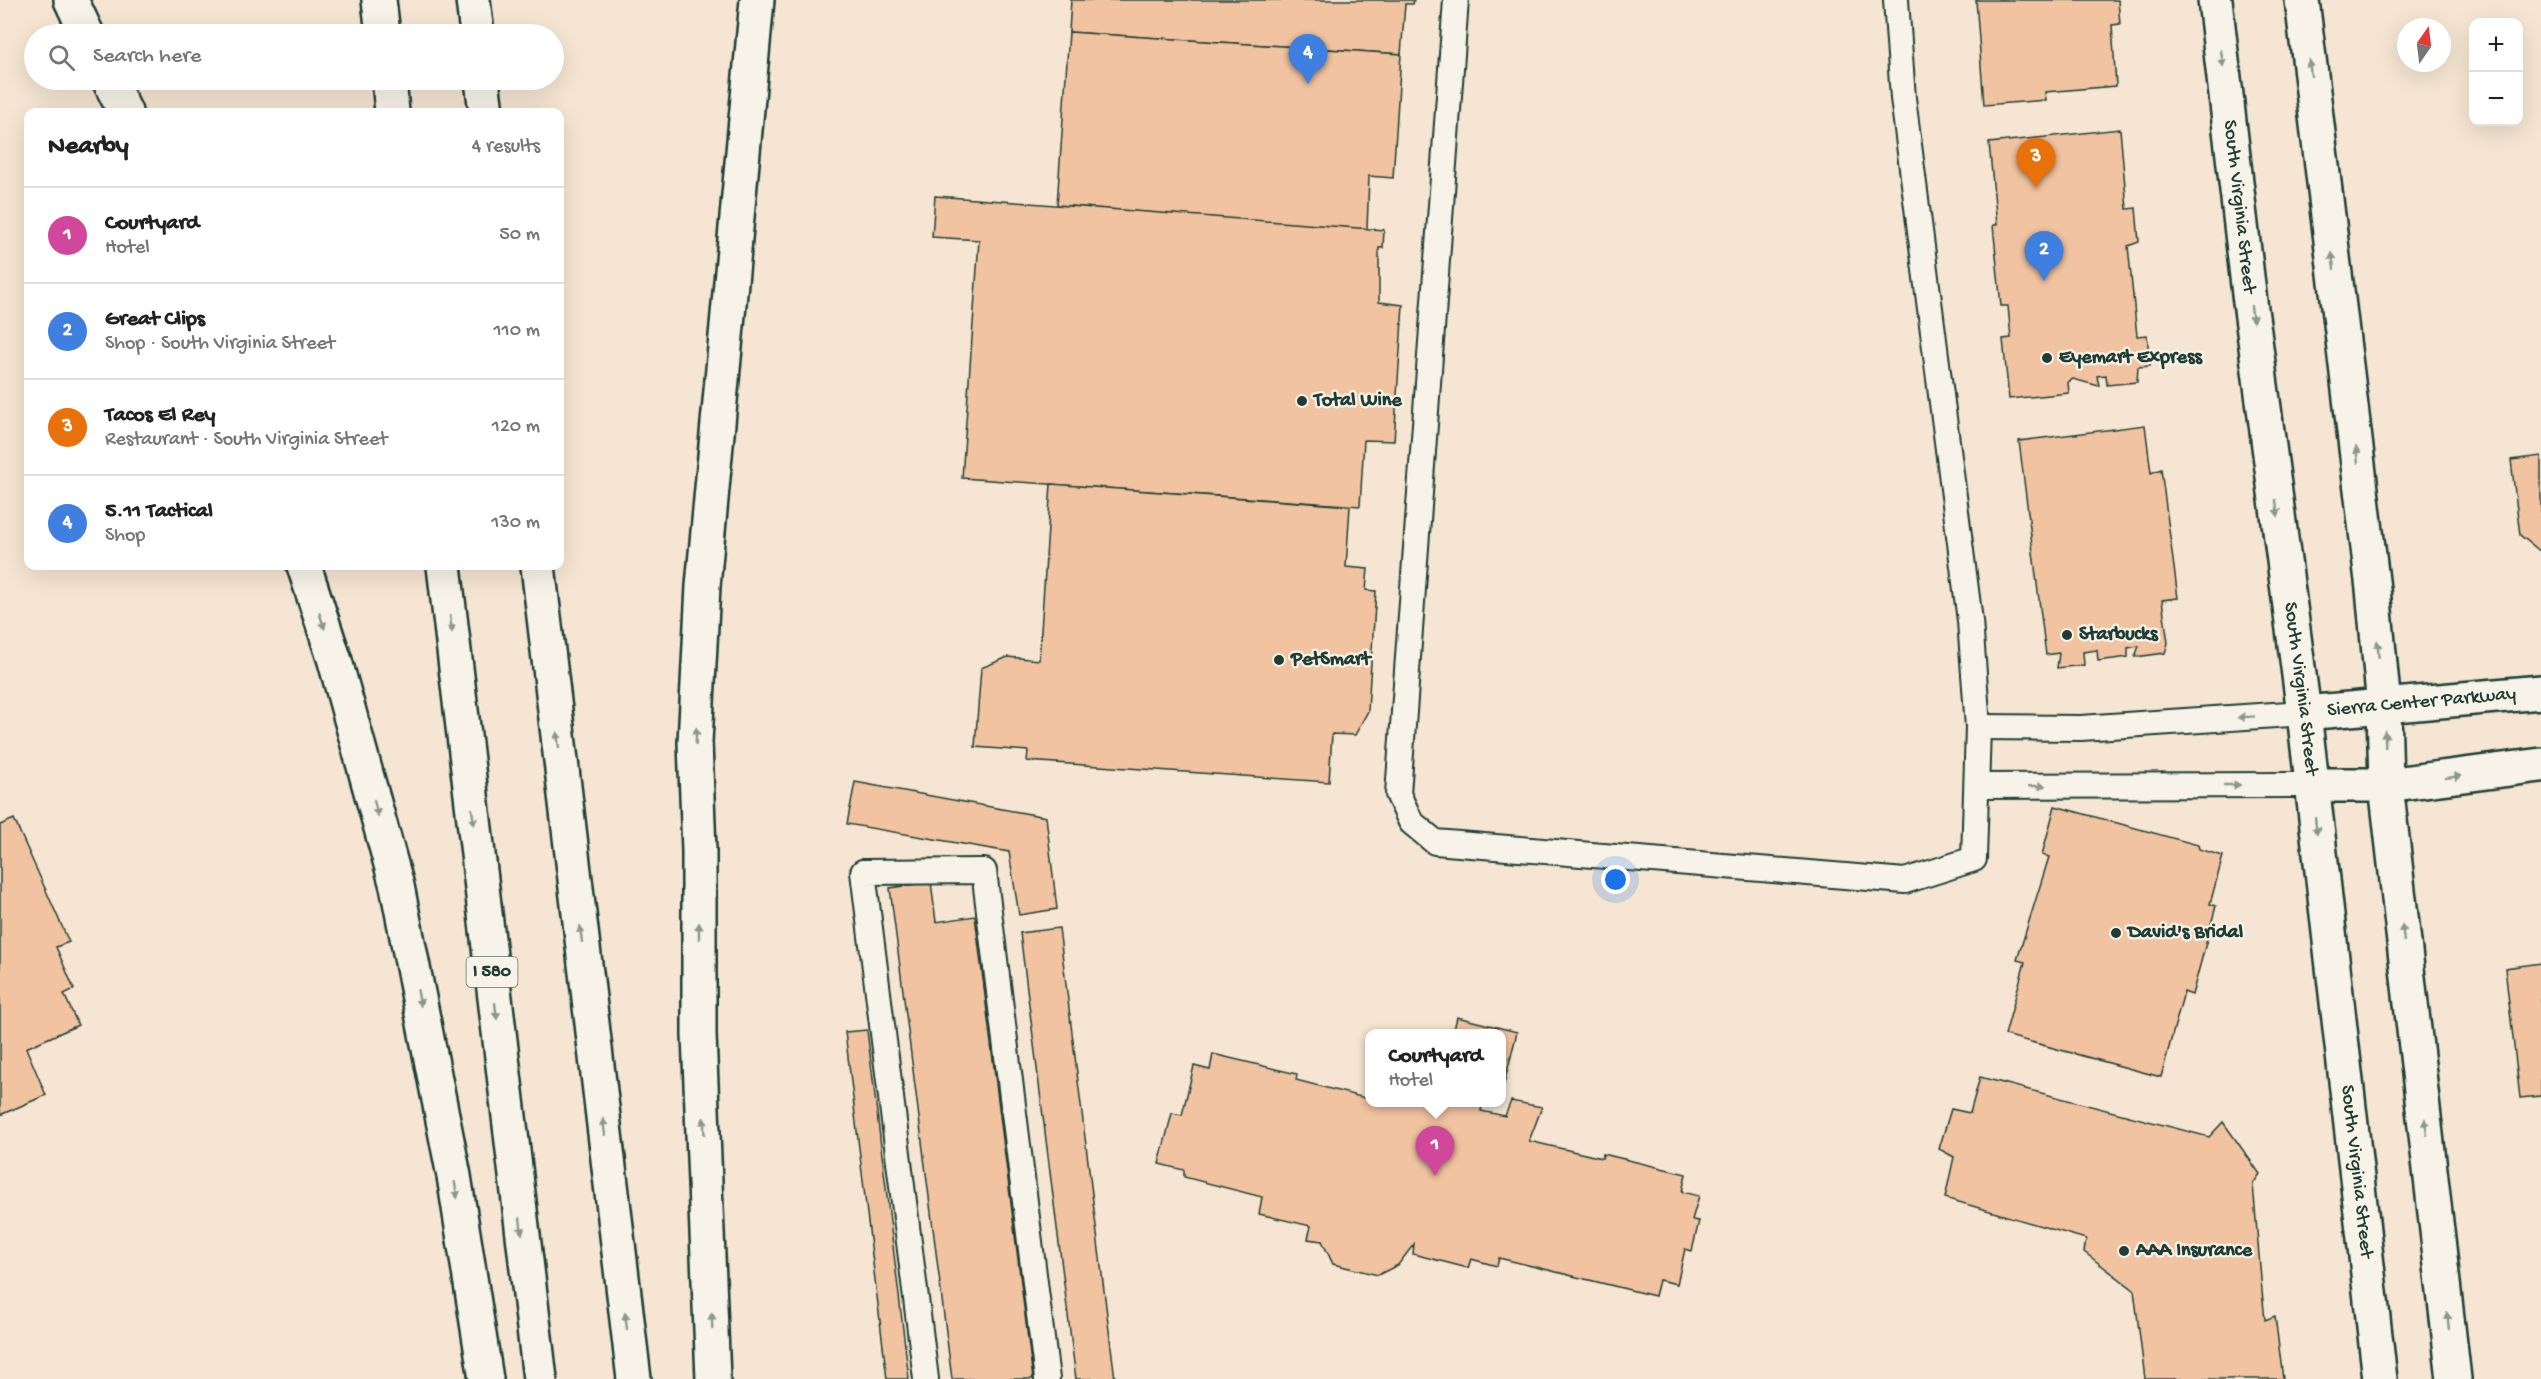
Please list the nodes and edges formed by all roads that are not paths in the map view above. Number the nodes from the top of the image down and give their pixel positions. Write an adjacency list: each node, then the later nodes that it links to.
1 (70, 0): 9 (main road)
2 (379, 0): 10 (main road)
3 (473, 0): 11 (main road)
4 (757, 0): 32 (main road, one-way to 4)
5 (1456, 0): 28 (lane)
6 (1896, 0): 24 (lane)
7 (2215, 0): 23 (main road, South Virginia Street, one-way to 23)
8 (2302, 0): 22 (main road, one-way to 8)
9 (82, 24)
10 (382, 24)
11 (476, 24)
12 (114, 90): 15 (main road)
13 (389, 90): 16 (main road)
14 (483, 90): 17 (main road)
15 (123, 108)
16 (392, 108)
17 (486, 108)
18 (305, 570): 29 (main road, one-way to 29)
19 (444, 570): 30 (main road, I 580, one-way to 30)
20 (538, 570): 31 (main road, one-way to 20)
21 (2541, 692): 22 (main road, Sierra Center Parkway)
22 (2384, 707): 23 (main road, Sierra Center Parkway); 27 (main road, one-way to 22)
23 (2304, 713): 24 (lane, one-way to 24); 26 (main road, South Virginia Street)
24 (1978, 727): 28 (lane)
25 (2541, 765): 27 (main road, one-way to 25)
26 (2311, 785): 27 (main road); 28 (lane, one-way to 26); 35 (main road, South Virginia Street, one-way to 35)
27 (2386, 785): 36 (main road, one-way to 27)
28 (1978, 786)
29 (486, 1379)
30 (540, 1379)
31 (634, 1379)
32 (713, 1379)
33 (926, 1379): 34 (lane)
34 (1047, 1379)
35 (2380, 1379)
36 (2454, 1379)

